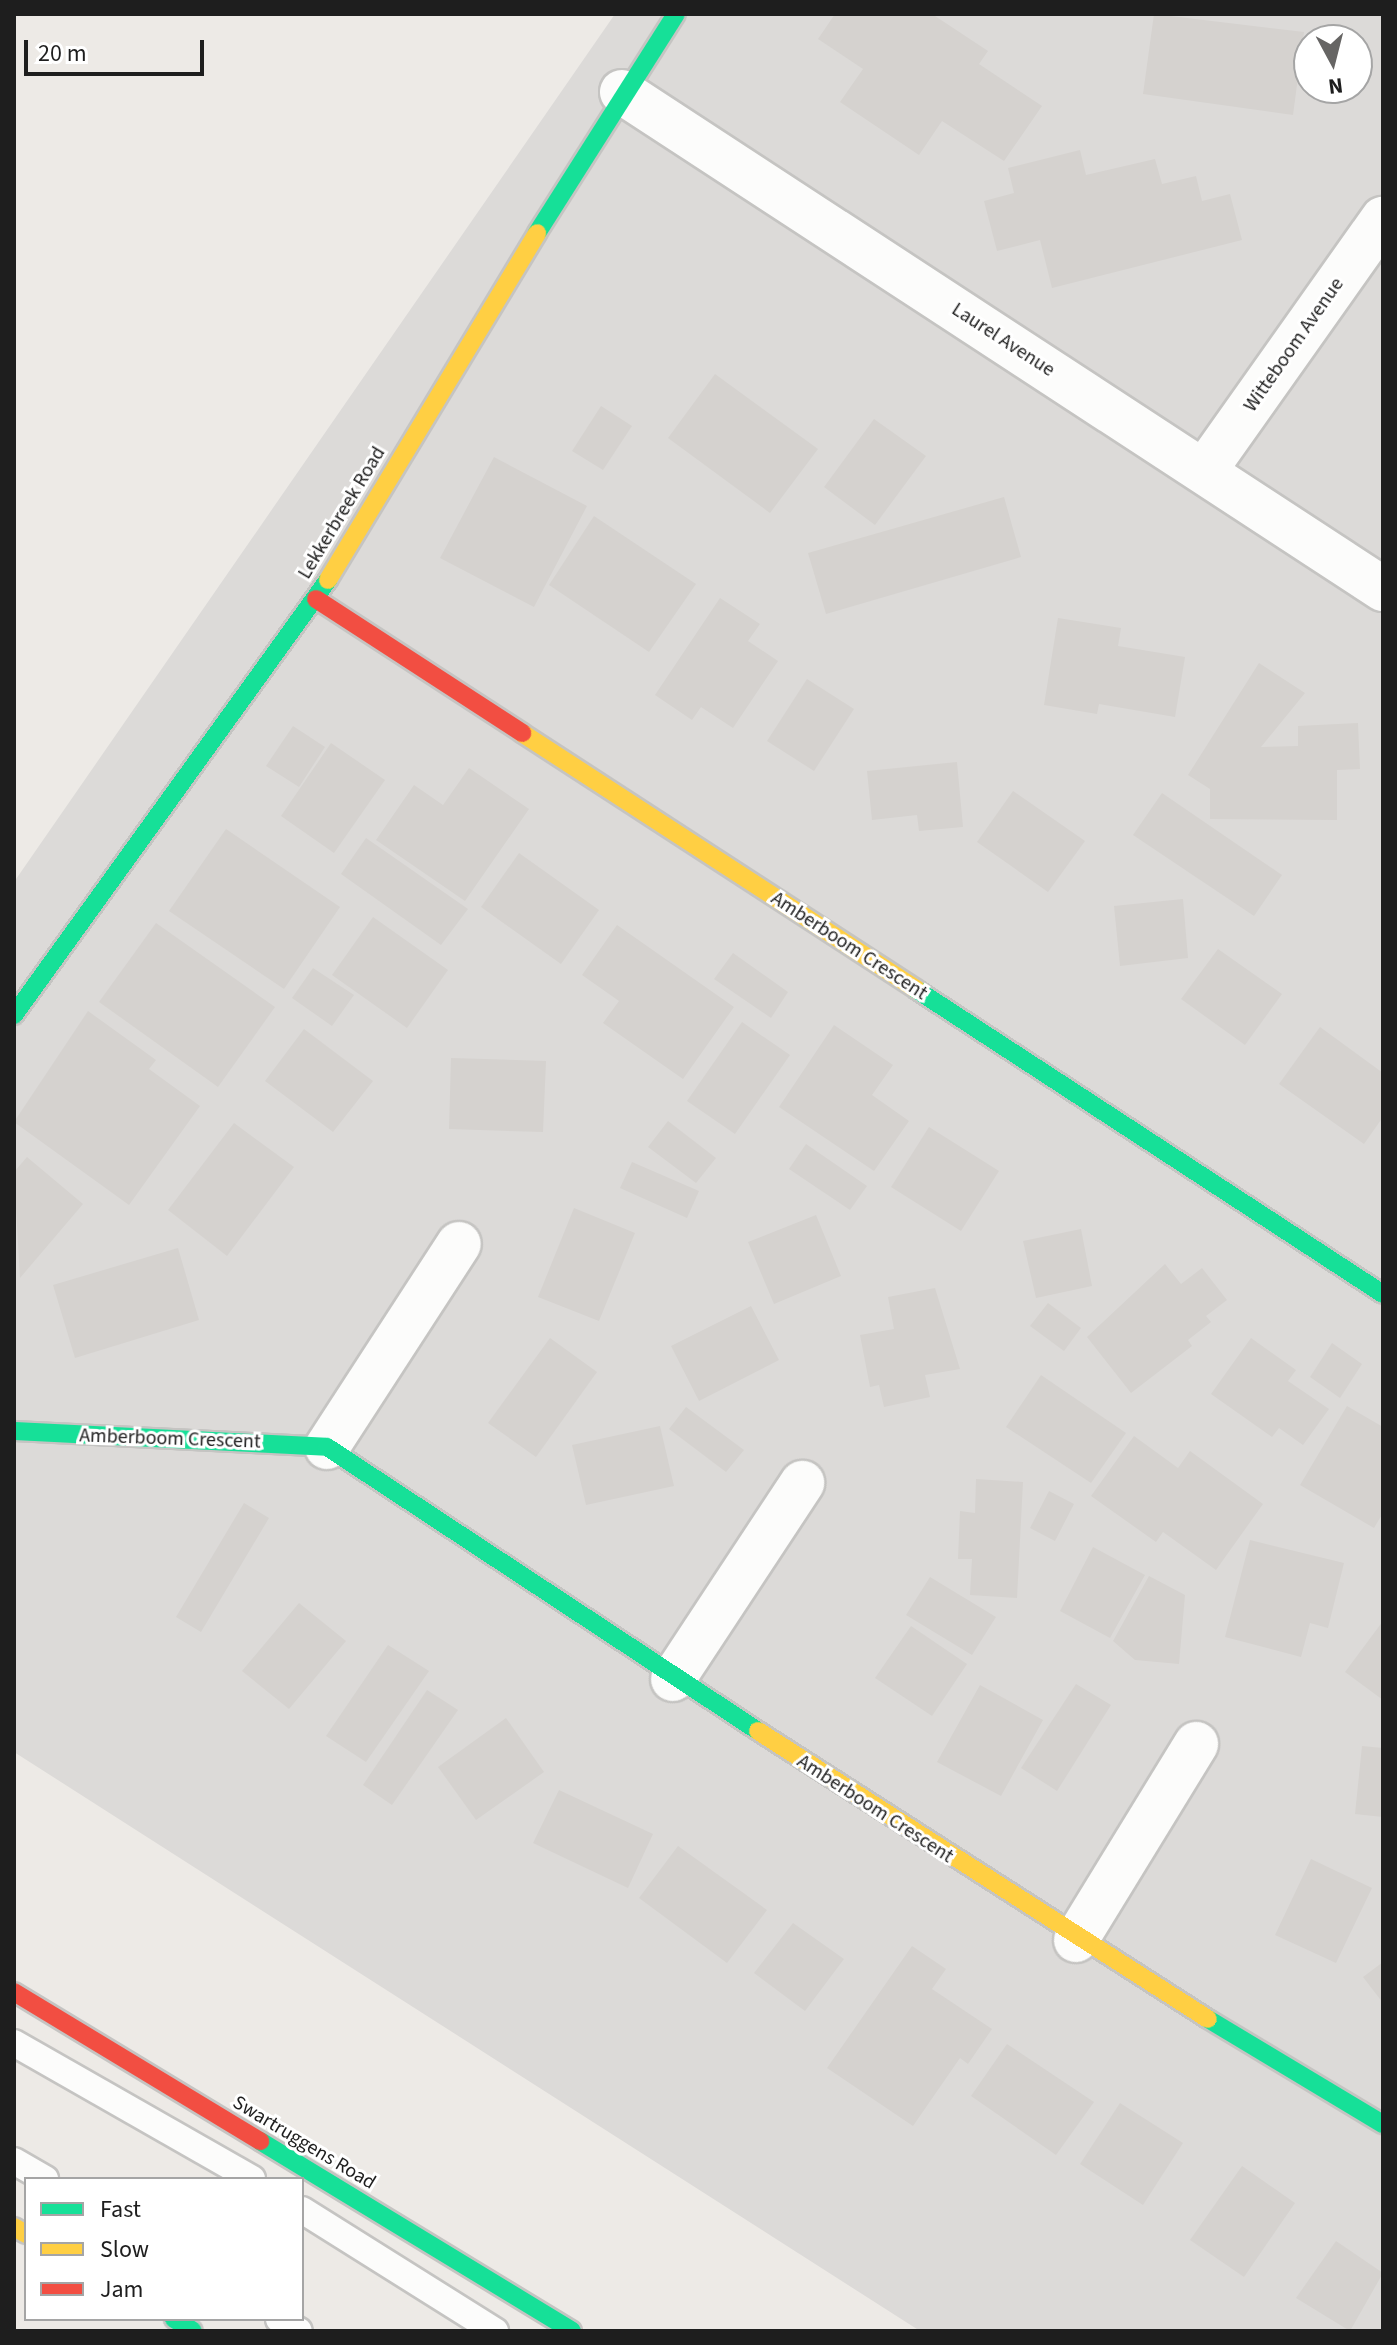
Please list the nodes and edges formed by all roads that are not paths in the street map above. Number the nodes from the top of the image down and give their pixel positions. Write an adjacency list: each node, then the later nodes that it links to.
1 (676, 14): 2 (street, Lekkerbreek Road)
2 (622, 92): 4 (street, Laurel Avenue); 6 (street, Lekkerbreek Road)
3 (1383, 219): 4 (street, Witteboom Avenue)
4 (1205, 470): 5 (street, Laurel Avenue)
5 (1383, 589)
6 (316, 599): 7 (street, Lekkerbreek Road); 9 (street, Amberboom Crescent)
7 (14, 1015)
8 (459, 1244): 11 (street)
9 (1383, 1294)
10 (14, 1431): 11 (street, Amberboom Crescent)
11 (327, 1447): 13 (street, Amberboom Crescent)
12 (802, 1483): 13 (street)
13 (673, 1679): 15 (street, Amberboom Crescent)
14 (1196, 1744): 15 (street)
15 (1076, 1940): 18 (street, Amberboom Crescent)
16 (14, 1992): 24 (street, Swartruggens Road)
17 (14, 2043): 21 (lane)
18 (1383, 2124)
19 (14, 2161): 20 (lane)
20 (42, 2177)
21 (248, 2177)
22 (304, 2211): 23 (lane)
23 (495, 2331)
24 (572, 2331)

